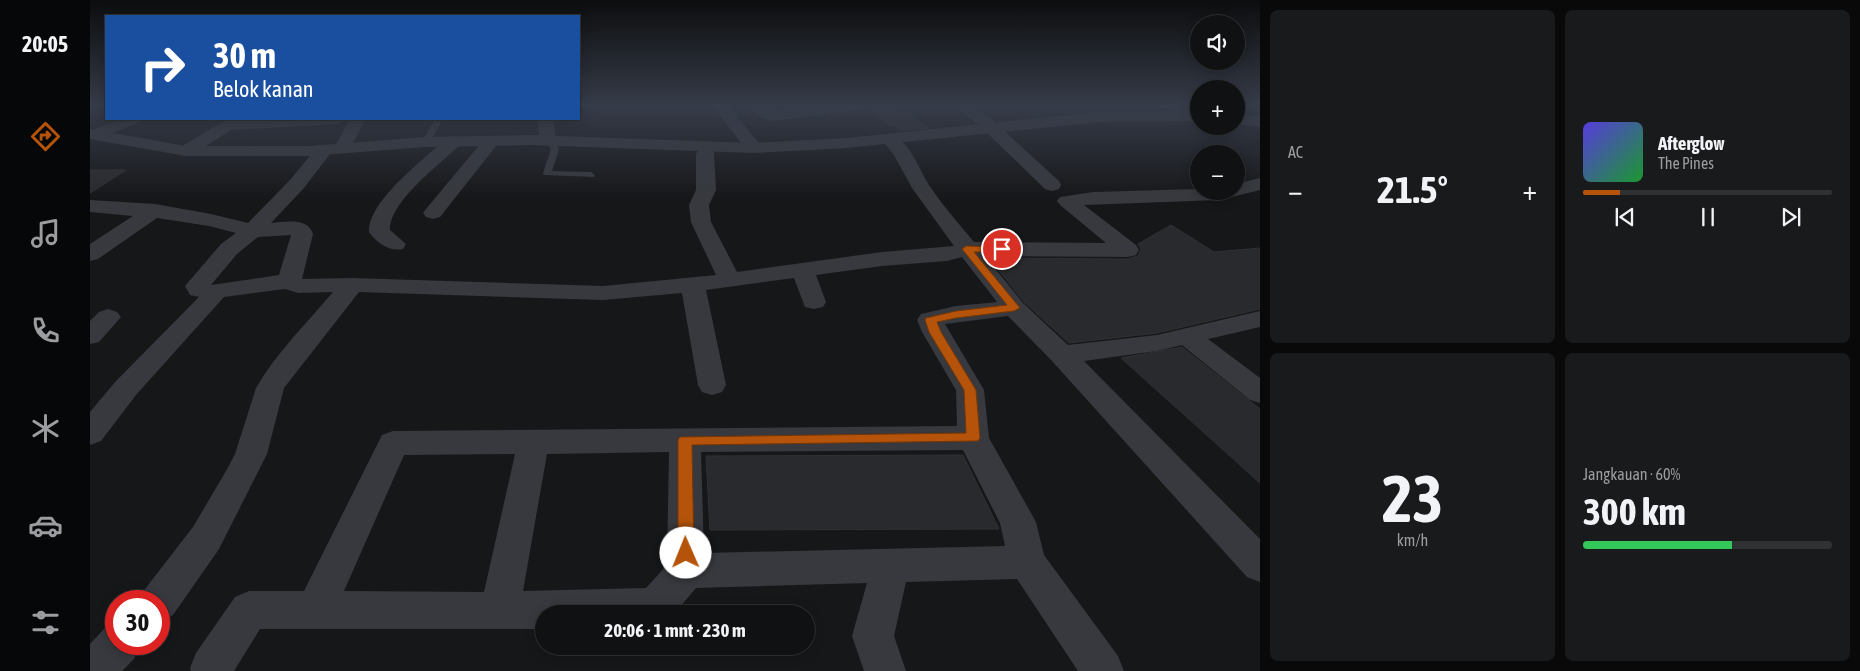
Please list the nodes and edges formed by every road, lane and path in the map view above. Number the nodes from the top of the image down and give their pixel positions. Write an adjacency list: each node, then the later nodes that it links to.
1 (210, 136): 17 (street)
2 (344, 136): 16 (street)
3 (429, 136): 13 (lane)
4 (547, 136): 10 (street)
5 (744, 136): 15 (street)
6 (914, 136): 9 (street)
7 (999, 136): 19 (street)
8 (94, 139): 17 (street)
9 (889, 139): 15 (street); 28 (street)
10 (548, 140): 12 (street); 14 (street); 18 (lane)
11 (454, 141): 12 (street); 13 (street); 27 (street)
12 (492, 141): 25 (street)
13 (426, 142): 16 (street)
14 (707, 147): 15 (street); 31 (street)
15 (754, 148)
16 (333, 149): 17 (street); 26 (street)
17 (186, 151)
18 (591, 175)
19 (1052, 185)
20 (1258, 186): 21 (street)
21 (1245, 188)
22 (1190, 195): 28 (street)
23 (90, 206): 24 (street)
24 (155, 210): 26 (street); 29 (street)
25 (433, 213)
26 (252, 231): 32 (street); 35 (street)
27 (395, 244)
28 (966, 249): 30 (street); 37 (street)
29 (90, 254)
30 (803, 270): 31 (street); 36 (street)
31 (729, 278): 34 (street)
32 (290, 281): 33 (street); 35 (street)
33 (352, 285): 34 (street); 53 (street)
34 (693, 285): 43 (street)
35 (210, 292): 45 (street)
36 (814, 302)
37 (1014, 308): 42 (street); 46 (street)
38 (108, 317): 40 (street)
39 (1260, 320): 41 (street)
40 (90, 336)
41 (1187, 336): 42 (street); 44 (street)
42 (1062, 355): 50 (street)
43 (712, 385)
44 (1260, 393)
45 (90, 433)
46 (973, 438): 47 (street); 49 (street)
47 (685, 440): 48 (street); 52 (street)
48 (533, 443): 54 (street); 55 (street)
49 (1026, 562): 51 (street); 60 (street)
50 (1260, 565)
51 (891, 566): 52 (street); 59 (street)
52 (686, 572): 55 (street)
53 (168, 590)
54 (315, 611): 55 (street); 57 (street)
55 (500, 611)
56 (108, 655): 58 (street)
57 (211, 668)
58 (93, 671)
59 (885, 671)
60 (1102, 671)

